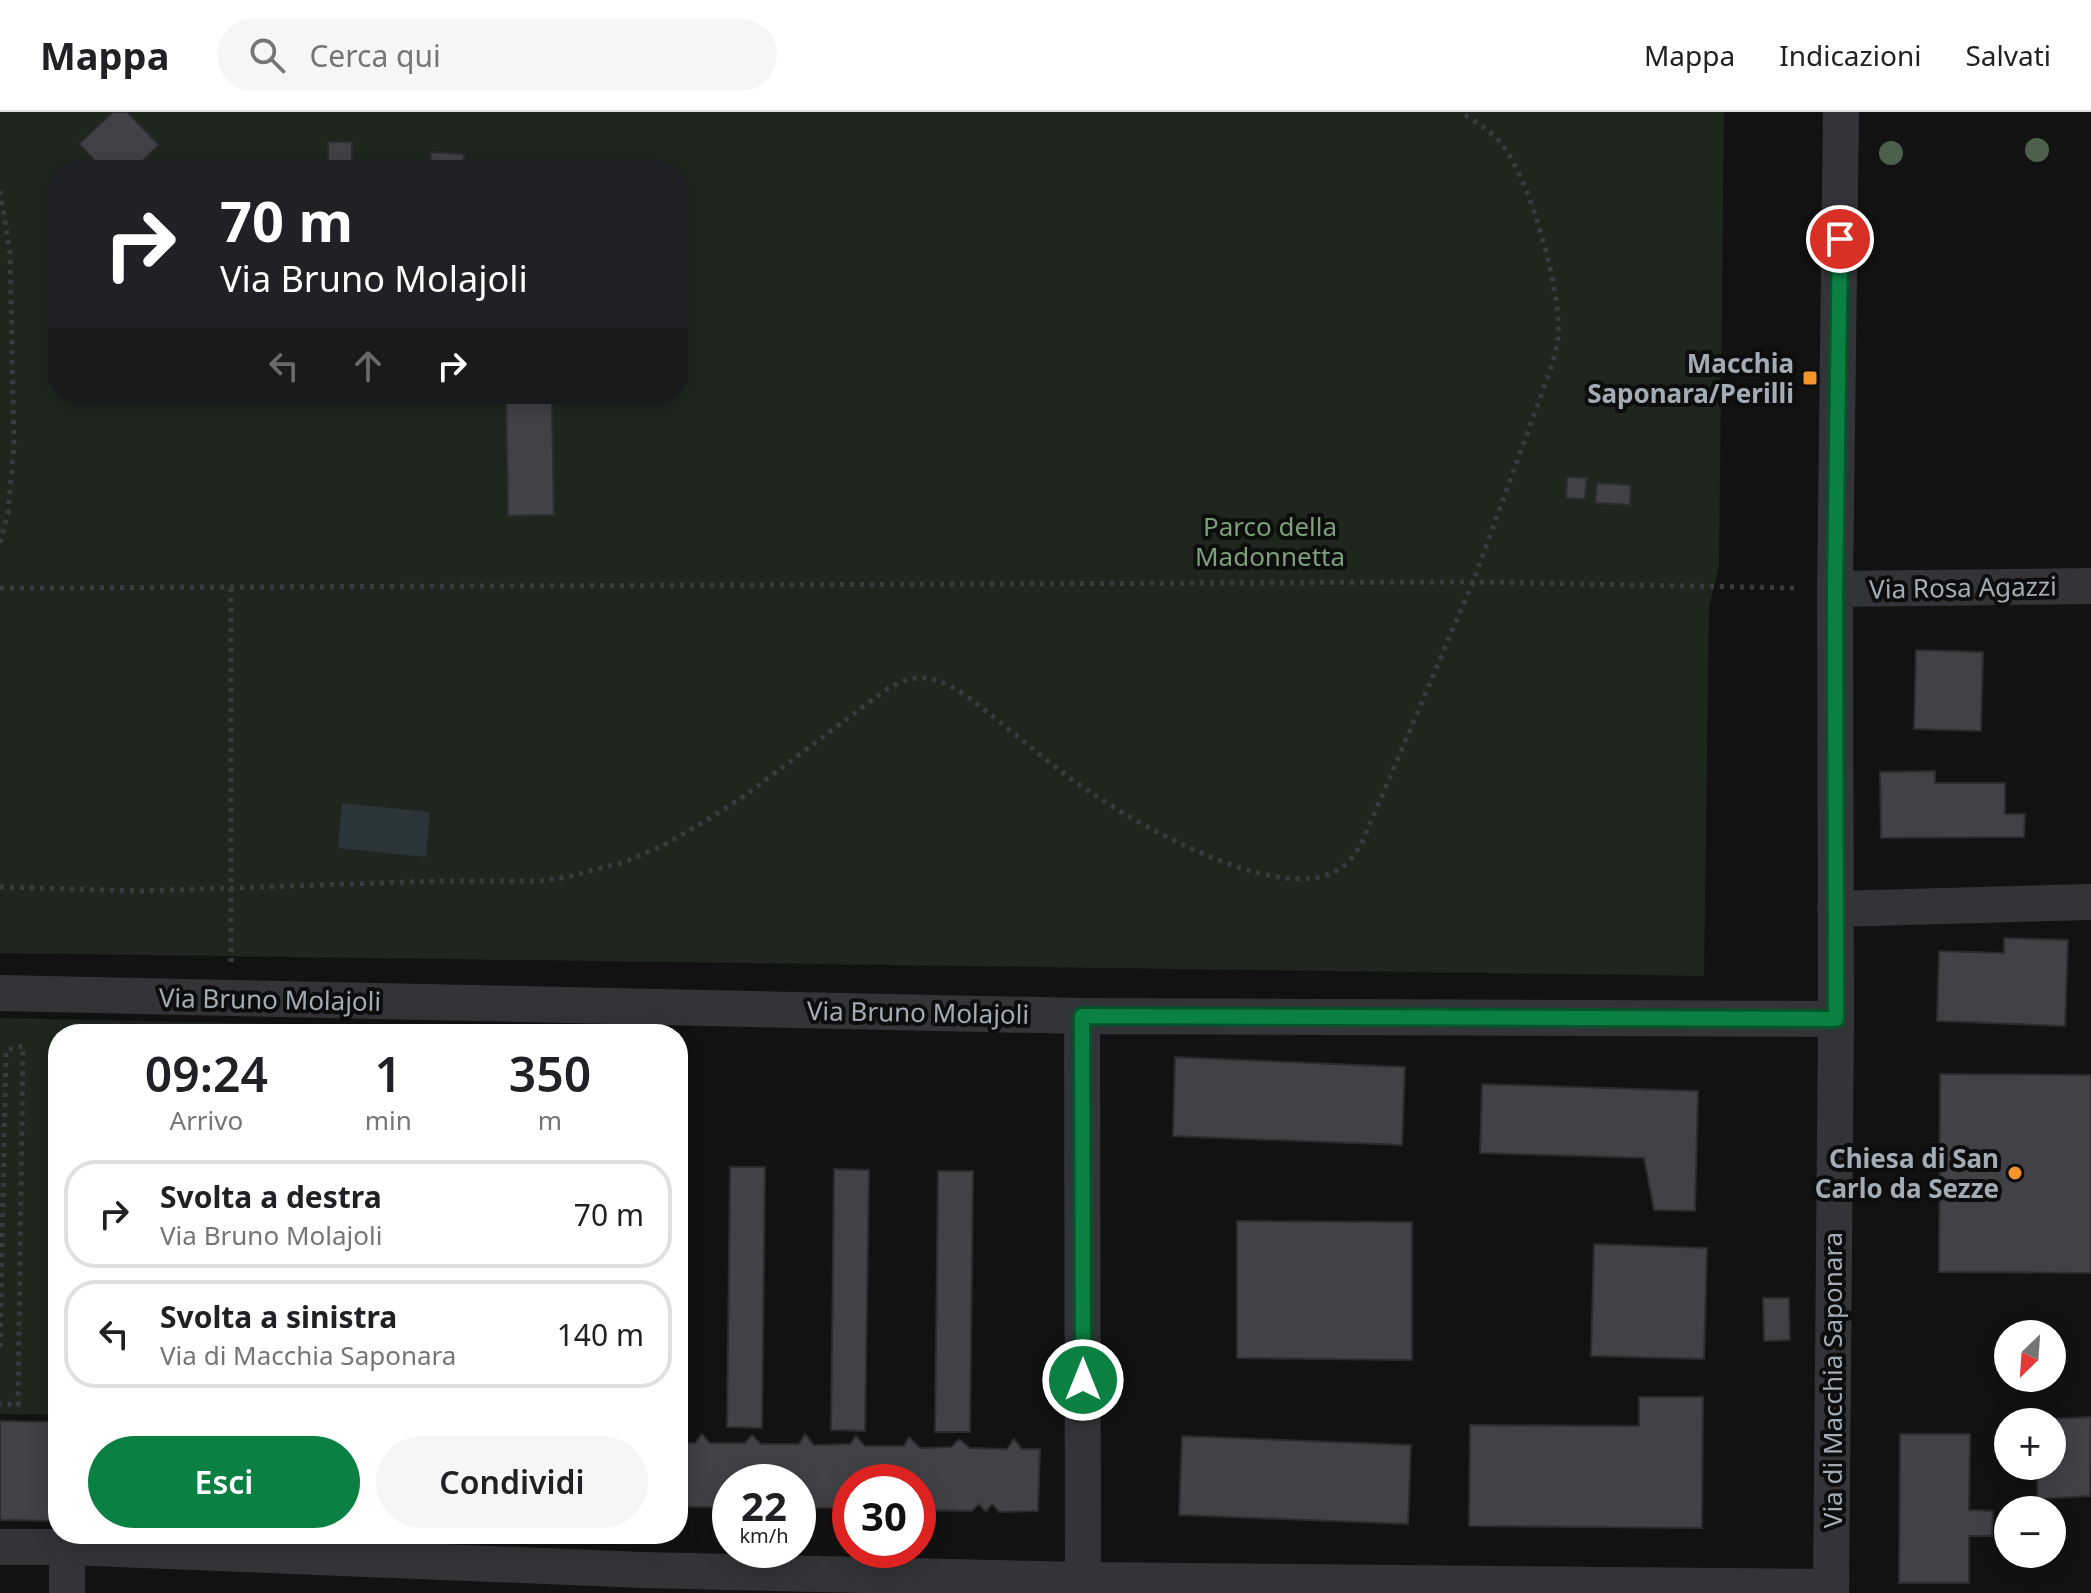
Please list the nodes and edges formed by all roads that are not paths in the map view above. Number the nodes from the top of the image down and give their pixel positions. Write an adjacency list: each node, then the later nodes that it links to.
1 (1841, 112): 3 (street, Via di Macchia Saponara)
2 (2091, 586): 3 (street, Via Rosa Agazzi)
3 (1835, 589): 5 (street, Via di Macchia Saponara)
4 (2091, 902): 5 (street)
5 (1835, 909): 8 (street, Via di Macchia Saponara)
6 (0, 993): 7 (street, Via Bruno Molajoli)
7 (1082, 1016): 8 (street, Via Bruno Molajoli); 12 (street)
8 (1836, 1019): 16 (street, Via di Macchia Saponara)
9 (301, 1545): 11 (street); 13 (street)
10 (0, 1547): 11 (street)
11 (67, 1547): 17 (street)
12 (1083, 1580): 13 (street); 14 (street)
13 (644, 1581)
14 (1253, 1587): 15 (street)
15 (1386, 1588): 16 (street)
16 (1831, 1590)
17 (67, 1593)

